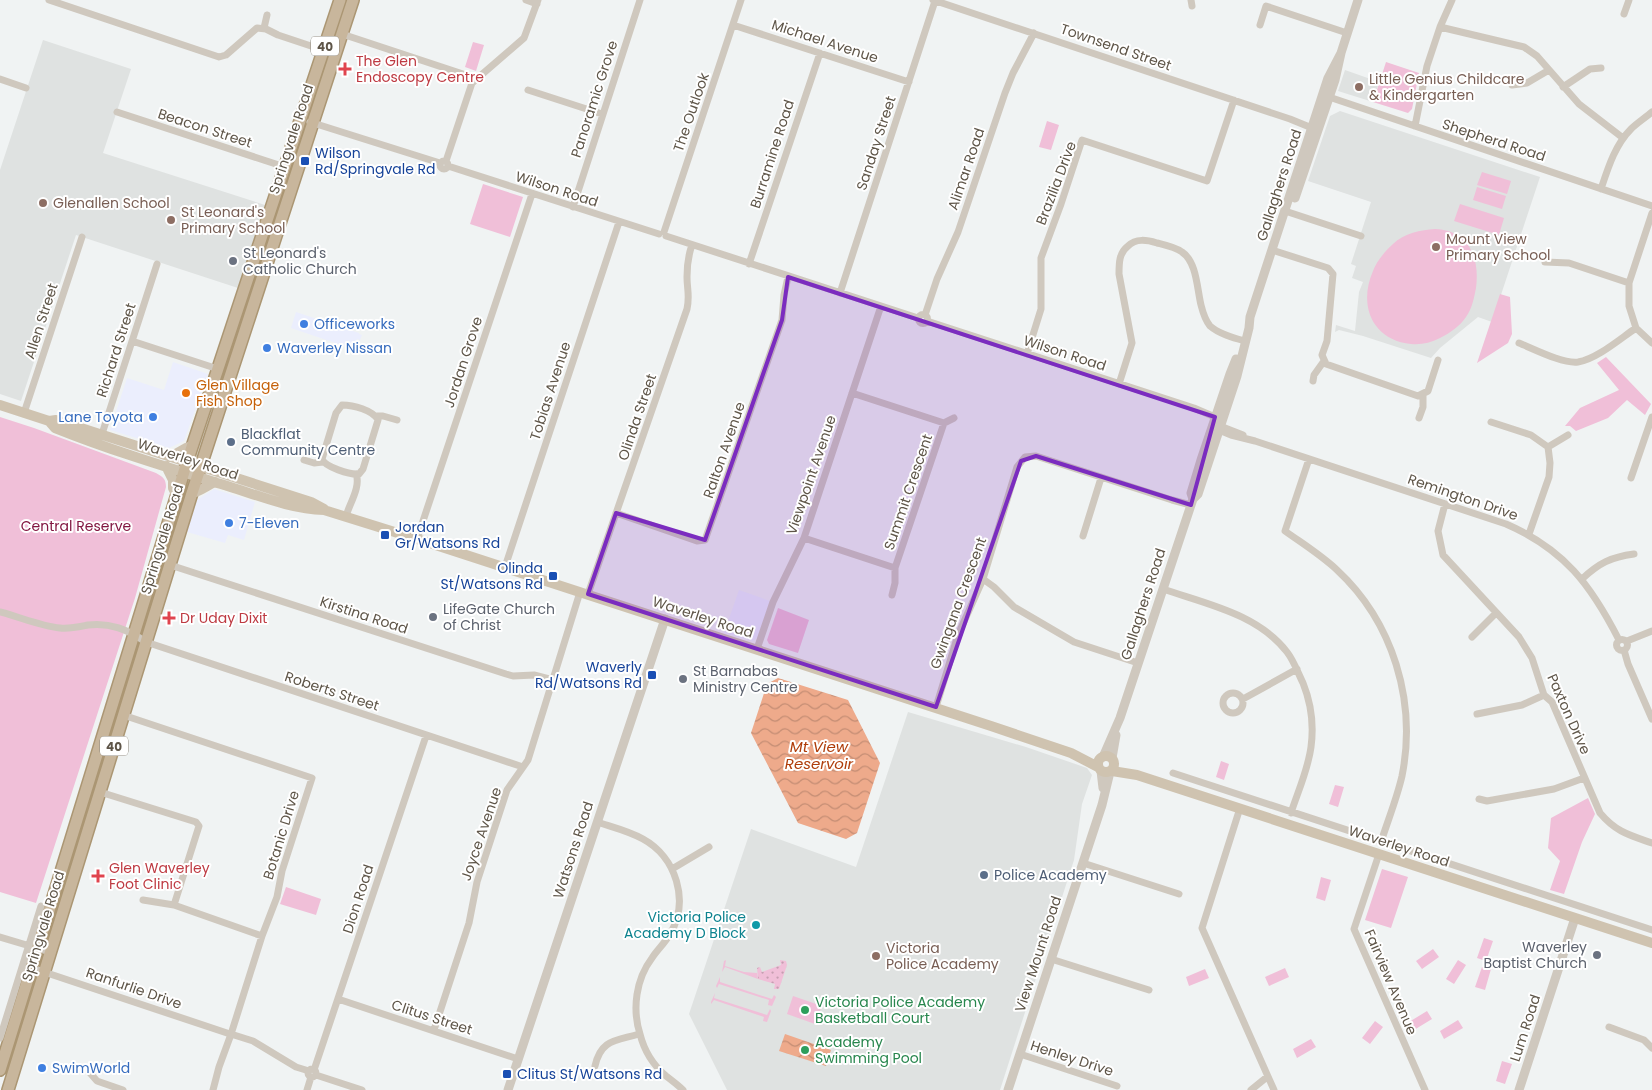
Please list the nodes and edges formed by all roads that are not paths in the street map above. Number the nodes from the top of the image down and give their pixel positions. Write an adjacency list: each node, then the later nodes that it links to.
1 (49, 0): 17 (street)
2 (340, 0): 21 (highway, Springvale Road / 40)
3 (353, 0): 19 (highway, Springvale Road / 40)
4 (526, 0): 11 (street)
5 (640, 0): 36 (street, Panoramic Grove)
6 (741, 0): 14 (street, The Outlook)
7 (934, 0): 18 (street, Townsend Street); 27 (street, Sanday Street)
8 (1358, 0): 20 (street, Gallaghers Road)
9 (1452, 0): 16 (street)
10 (1629, 0): 12 (street)
11 (538, 2): 26 (street)
12 (1624, 14)
13 (267, 16): 17 (street)
14 (733, 25): 22 (street, Michael Avenue); 51 (street, The Outlook)
15 (1260, 25): 20 (street)
16 (1440, 26): 24 (street); 40 (street)
17 (264, 28): 21 (street)
18 (1034, 33): 33 (street, Townsend Street); 63 (street, Alimar Road)
19 (342, 34): 26 (street); 38 (highway, Springvale Road / 40)
20 (1347, 34): 32 (street, Gallaghers Road)
21 (323, 50): 37 (highway, Springvale Road / 40)
22 (820, 53): 27 (street, Michael Avenue); 58 (street, Burramine Road)
23 (1601, 68): 29 (street)
24 (1549, 70): 28 (street); 29 (street)
25 (0, 79): 30 (street)
26 (475, 80): 42 (street)
27 (909, 82): 61 (street, Sanday Street)
28 (1512, 85)
29 (1563, 87): 41 (street)
30 (26, 88)
31 (528, 90): 36 (street)
32 (1326, 96): 39 (street, Gallaghers Road); 40 (street, Shepherd Road); 48 (street, Gallaghers Road)
33 (1234, 100): 39 (street, Townsend Street); 71 (street, Brazilia Drive)
34 (117, 112): 43 (street, Beacon Street)
35 (1652, 112): 41 (street)
36 (602, 114): 47 (street, Panoramic Grove)
37 (301, 119): 38 (street, Wilson Road); 43 (highway, Springvale Road / 40)
38 (313, 123): 42 (street, Wilson Road); 65 (highway, Springvale Road / 40)
39 (1312, 126): 48 (street, Gallaghers Road)
40 (1415, 126): 44 (street, Shepherd Road)
41 (1623, 138): 44 (street)
42 (445, 163): 45 (street, Wilson Road)
43 (285, 167): 64 (highway, Springvale Road / 40)
44 (1601, 189): 46 (street, Shepherd Road)
45 (532, 194): 47 (street, Wilson Road); 114 (street, Jordan Grove)
46 (1652, 206)
47 (573, 207): 50 (street, Wilson Road)
48 (1288, 212): 52 (street); 55 (street, Gallaghers Road)
49 (1652, 213): 60 (street)
50 (619, 222): 51 (street, Wilson Road); 117 (street, Tobias Avenue)
51 (663, 234): 54 (street, Wilson Road)
52 (1361, 236)
53 (82, 237): 80 (street, Allen Street)
54 (692, 245): 58 (street, Wilson Road); 109 (street, Olinda Street)
55 (1274, 251): 70 (street, Gallaghers Road); 73 (street)
56 (1545, 262): 60 (street)
57 (157, 264): 67 (street, Richard Street)
58 (749, 264): 59 (street, Wilson Road)
59 (788, 277): 61 (street, Wilson Road); 109 (street, Ralton Avenue)
60 (1629, 284): 66 (street)
61 (840, 293): 62 (street, Wilson Road)
62 (881, 306): 63 (street, Wilson Road); 77 (street, Viewpoint Avenue)
63 (923, 318): 71 (street, Wilson Road)
64 (234, 323): 65 (highway); 74 (highway, Springvale Road / 40)
65 (246, 324): 94 (highway, Springvale Road / 40)
66 (1636, 328): 68 (street); 69 (street)
67 (132, 341): 74 (street); 90 (street, Richard Street)
68 (1519, 343)
69 (1652, 343)
70 (1242, 349): 76 (street); 88 (street, Gallaghers Road)
71 (1027, 354): 76 (street, Wilson Road)
72 (1438, 360): 78 (street)
73 (1324, 362): 75 (street); 78 (street)
74 (218, 369): 92 (highway, Springvale Road / 40)
75 (1313, 381)
76 (1119, 384): 88 (street, Wilson Road)
77 (852, 393): 87 (street, Summit Crescent); 113 (street, Viewpoint Avenue)
78 (1423, 395): 84 (street)
79 (0, 405): 80 (main road, Waverley Road)
80 (24, 413): 90 (main road, Waverley Road)
81 (376, 416): 85 (street); 98 (street); 101 (street)
82 (1652, 417): 104 (street)
83 (954, 418): 87 (street, Summit Crescent)
84 (1419, 418)
85 (397, 420)
86 (1491, 422): 93 (street)
87 (944, 423): 118 (street, Summit Crescent)
88 (1217, 424): 91 (street, Remington Drive); 91 (street, Remington Drive); 107 (street, Gallaghers Road); 107 (street, Gallaghers Road)
89 (1568, 435): 93 (street)
90 (100, 440): 97 (main road, Waverley Road)
91 (1255, 441): 95 (street, Remington Drive)
92 (192, 446): 97 (main road); 99 (highway, Springvale Road / 40)
93 (1548, 448): 111 (street)
94 (206, 451): 100 (highway, Springvale Road / 40); 102 (main road)
95 (1309, 458): 108 (street, Remington Drive); 154 (street)
96 (304, 460): 98 (street)
97 (168, 462): 99 (main road, Waverley Road); 106 (main road)
98 (323, 462): 101 (street)
99 (185, 467): 100 (main road, Waverley Road); 106 (highway, Springvale Road / 40)
100 (199, 472): 102 (main road, Waverley Road); 105 (highway, Springvale Road / 40)
101 (356, 474): 110 (street)
102 (216, 477): 105 (main road); 110 (main road, Waverley Road)
103 (1101, 478): 107 (street, Gwingana Crescent); 112 (street); 120 (street, Gwingana Crescent)
104 (1631, 478)
105 (192, 493): 116 (highway, Springvale Road / 40)
106 (177, 496): 128 (highway, Springvale Road / 40)
107 (1191, 504): 121 (street, Gallaghers Road)
108 (1445, 504): 111 (street, Remington Drive); 125 (street, Paxton Drive)
109 (616, 513): 122 (street, Olinda Street)
110 (346, 516): 114 (main road, Waverley Road)
111 (1529, 534): 119 (street, Remington Drive)
112 (1083, 536)
113 (804, 538): 118 (street, Summit Crescent); 132 (street, Viewpoint Avenue)
114 (417, 539): 117 (main road, Waverley Road)
115 (1634, 554): 119 (street)
116 (170, 565): 131 (highway, Springvale Road / 40); 135 (street, Kirstina Road)
117 (505, 567): 122 (main road, Waverley Road)
118 (895, 568): 123 (street, Summit Crescent)
119 (1582, 578): 130 (street, Remington Drive)
120 (983, 579): 133 (street); 138 (street, Gwingana Crescent)
121 (1163, 589): 133 (street, Gallaghers Road); 134 (street)
122 (584, 593): 126 (main road, Waverley Road); 135 (street, Joyce Avenue)
123 (892, 595)
124 (0, 612): 128 (street, Roberts Street)
125 (1496, 613): 129 (street); 136 (street, Paxton Drive)
126 (665, 619): 132 (main road, Waverley Road); 151 (street, Watsons Road)
127 (1652, 631): 130 (street)
128 (135, 635): 131 (street, Roberts Street); 169 (highway, Springvale Road / 40)
129 (1472, 637)
130 (1623, 641): 141 (street)
131 (146, 642): 140 (highway, Springvale Road / 40); 142 (street, Roberts Street)
132 (758, 649): 138 (main road, Waverley Road)
133 (1138, 663): 143 (street, Gallaghers Road)
134 (1297, 669): 137 (street); 150 (street)
135 (553, 680): 144 (street, Joyce Avenue)
136 (1544, 695): 139 (street); 146 (street, Paxton Drive)
137 (1243, 699)
138 (936, 707): 143 (main road, Waverley Road)
139 (1477, 714)
140 (124, 715): 147 (highway, Springvale Road / 40); 166 (street, Botanic Drive)
141 (1652, 719)
142 (426, 736): 144 (street, Roberts Street); 175 (street, Dion Road)
143 (1107, 765): 149 (main road, Waverley Road); 158 (street, View Mount Road)
144 (523, 767): 177 (street, Joyce Avenue)
145 (1173, 773): 150 (street)
146 (1584, 778): 148 (street); 155 (street, Paxton Drive)
147 (100, 792): 162 (street); 170 (highway, Springvale Road / 40)
148 (1479, 799)
149 (1240, 808): 153 (main road, Waverley Road); 188 (street)
150 (1291, 813): 152 (street)
151 (597, 822): 159 (street); 183 (street, Watsons Road)
152 (1338, 828): 153 (street); 154 (street)
153 (1335, 840): 157 (main road, Waverley Road)
154 (1381, 842): 165 (street)
155 (1652, 843)
156 (709, 847): 159 (street)
157 (1379, 854): 164 (main road, Waverley Road); 200 (street, Fairview Avenue)
158 (1083, 863): 160 (street); 171 (street, View Mount Road)
159 (672, 869): 179 (street)
160 (1179, 894)
161 (143, 900): 162 (street)
162 (174, 905): 166 (street)
163 (41, 906): 169 (street, Springvale Road)
164 (1575, 918): 168 (main road, Waverley Road); 201 (street, Lum Road)
165 (1652, 930)
166 (262, 936): 178 (street, Botanic Drive)
167 (0, 937): 169 (street)
168 (1652, 943)
169 (33, 947): 170 (street); 172 (highway, Springvale Road / 40); 180 (street, Springvale Road)
170 (50, 952): 173 (highway, Springvale Road / 40)
171 (1051, 958): 174 (street); 182 (street, View Mount Road)
172 (32, 968): 173 (street, Ranfurlie Drive); 185 (highway, Springvale Road / 40)
173 (44, 972): 178 (street, Ranfurlie Drive); 190 (highway, Springvale Road / 40)
174 (1149, 990)
175 (338, 999): 177 (street, Clitus Street); 187 (street, Dion Road)
176 (1609, 1027): 181 (street)
177 (434, 1030): 183 (street, Clitus Street)
178 (231, 1034): 187 (street, Ranfurlie Drive); 192 (street, Botanic Drive)
179 (639, 1034): 184 (street); 196 (street)
180 (0, 1038)
181 (1652, 1048)
182 (1020, 1054): 189 (street, Henley Drive); 197 (street, View Mount Road)
183 (518, 1059): 195 (street, Watsons Road)
184 (595, 1066)
185 (0, 1070)
186 (90, 1073): 191 (street)
187 (312, 1073): 193 (street, Dion Road); 194 (street, Ranfurlie Drive)
188 (1267, 1077): 198 (street); 199 (street)
189 (1117, 1086)
190 (8, 1090)
191 (124, 1090)
192 (214, 1090)
193 (307, 1090)
194 (362, 1090)
195 (508, 1090)
196 (683, 1090)
197 (1008, 1090)
198 (1251, 1090)
199 (1274, 1090)
200 (1425, 1090)
201 (1520, 1090)

